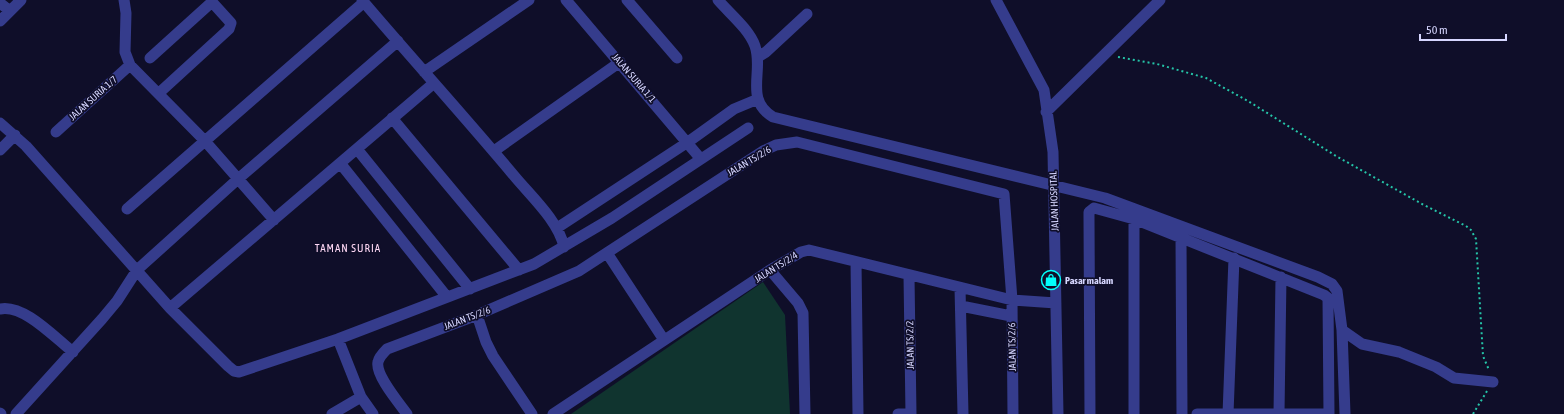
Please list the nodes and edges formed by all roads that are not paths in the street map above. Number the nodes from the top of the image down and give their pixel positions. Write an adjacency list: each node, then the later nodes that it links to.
1 (21, 0): 11 (street)
2 (529, 0): 20 (street)
3 (566, 0): 18 (street, JALAN SURIA 1/1)
4 (627, 0): 17 (street)
5 (718, 0): 15 (street)
6 (996, 0): 24 (street, JALAN HOSPITAL)
7 (1160, 0): 24 (street)
8 (126, 1): 19 (street)
9 (363, 1): 14 (street); 30 (street)
10 (0, 3): 11 (street)
11 (10, 11): 13 (street)
12 (807, 14): 15 (street)
13 (0, 21)
14 (398, 41): 20 (street); 37 (street)
15 (758, 57): 23 (street)
16 (150, 58): 22 (street)
17 (677, 58)
18 (620, 62): 31 (street, JALAN SURIA 1/1); 34 (street)
19 (130, 65): 22 (street); 28 (street, JALAN SURIA 1/7)
20 (424, 72): 21 (street)
21 (434, 83): 25 (street); 34 (street)
22 (159, 93): 30 (street)
23 (758, 99): 31 (street); 38 (street)
24 (1046, 112): 38 (street, JALAN HOSPITAL)
25 (392, 118): 32 (street); 49 (street)
26 (0, 123): 29 (street)
27 (748, 128): 35 (street)
28 (56, 132)
29 (15, 136): 33 (street); 48 (street)
30 (205, 141): 37 (street); 39 (street)
31 (688, 142): 35 (street, JALAN SURIA 1/1); 42 (street)
32 (357, 149): 36 (street); 54 (street)
33 (0, 150)
34 (494, 151): 42 (street)
35 (700, 158): 44 (street)
36 (340, 163): 41 (street); 55 (street)
37 (238, 179): 41 (street); 48 (street)
38 (1053, 185): 57 (street, JALAN HOSPITAL); 63 (street)
39 (127, 209)
40 (1134, 219): 43 (street); 83 (street); 84 (street)
41 (274, 220): 59 (street)
42 (557, 228): 44 (street)
43 (1182, 238): 46 (street); 85 (street)
44 (564, 247): 49 (street)
45 (607, 253): 56 (street, JALAN TS/2/6); 61 (street, JALAN TS/2/6); 65 (street)
46 (1234, 258): 52 (street); 87 (street)
47 (856, 262): 50 (street, JALAN TS/2/4); 51 (street, JALAN TS/2/4); 77 (street)
48 (137, 270): 59 (street); 66 (street)
49 (519, 270): 54 (street)
50 (770, 270): 65 (street, JALAN TS/2/4); 76 (street)
51 (909, 276): 53 (street, JALAN TS/2/4); 79 (street, JALAN TS/2/2)
52 (1281, 277): 69 (street); 88 (street)
53 (960, 288): 56 (street, JALAN TS/2/4); 58 (street)
54 (470, 290): 55 (street)
55 (447, 297): 64 (street)
56 (1012, 300): 57 (street, JALAN TS/2/4); 62 (street, JALAN TS/2/6)
57 (1056, 303): 82 (street, JALAN HOSPITAL)
58 (961, 306): 62 (street); 80 (street)
59 (170, 308): 64 (street)
60 (0, 309): 66 (street)
61 (477, 315): 73 (street, JALAN TS/2/6); 74 (street)
62 (1011, 316): 81 (street, JALAN TS/2/6)
63 (1342, 330): 67 (street); 89 (street)
64 (338, 339): 68 (street)
65 (664, 340): 75 (street, JALAN TS/2/4)
66 (73, 352): 70 (street)
67 (1493, 382)
68 (361, 398): 71 (street); 72 (street)
69 (1279, 413): 87 (street); 88 (street)
70 (16, 414)
71 (332, 414)
72 (372, 414)
73 (407, 414)
74 (532, 414)
75 (553, 414)
76 (805, 414)
77 (858, 414)
78 (898, 414): 79 (street)
79 (911, 414)
80 (963, 414)
81 (1013, 414)
82 (1058, 414)
83 (1090, 414)
84 (1134, 414)
85 (1182, 414)
86 (1197, 414): 87 (street)
87 (1228, 414)
88 (1328, 414)
89 (1345, 414)

